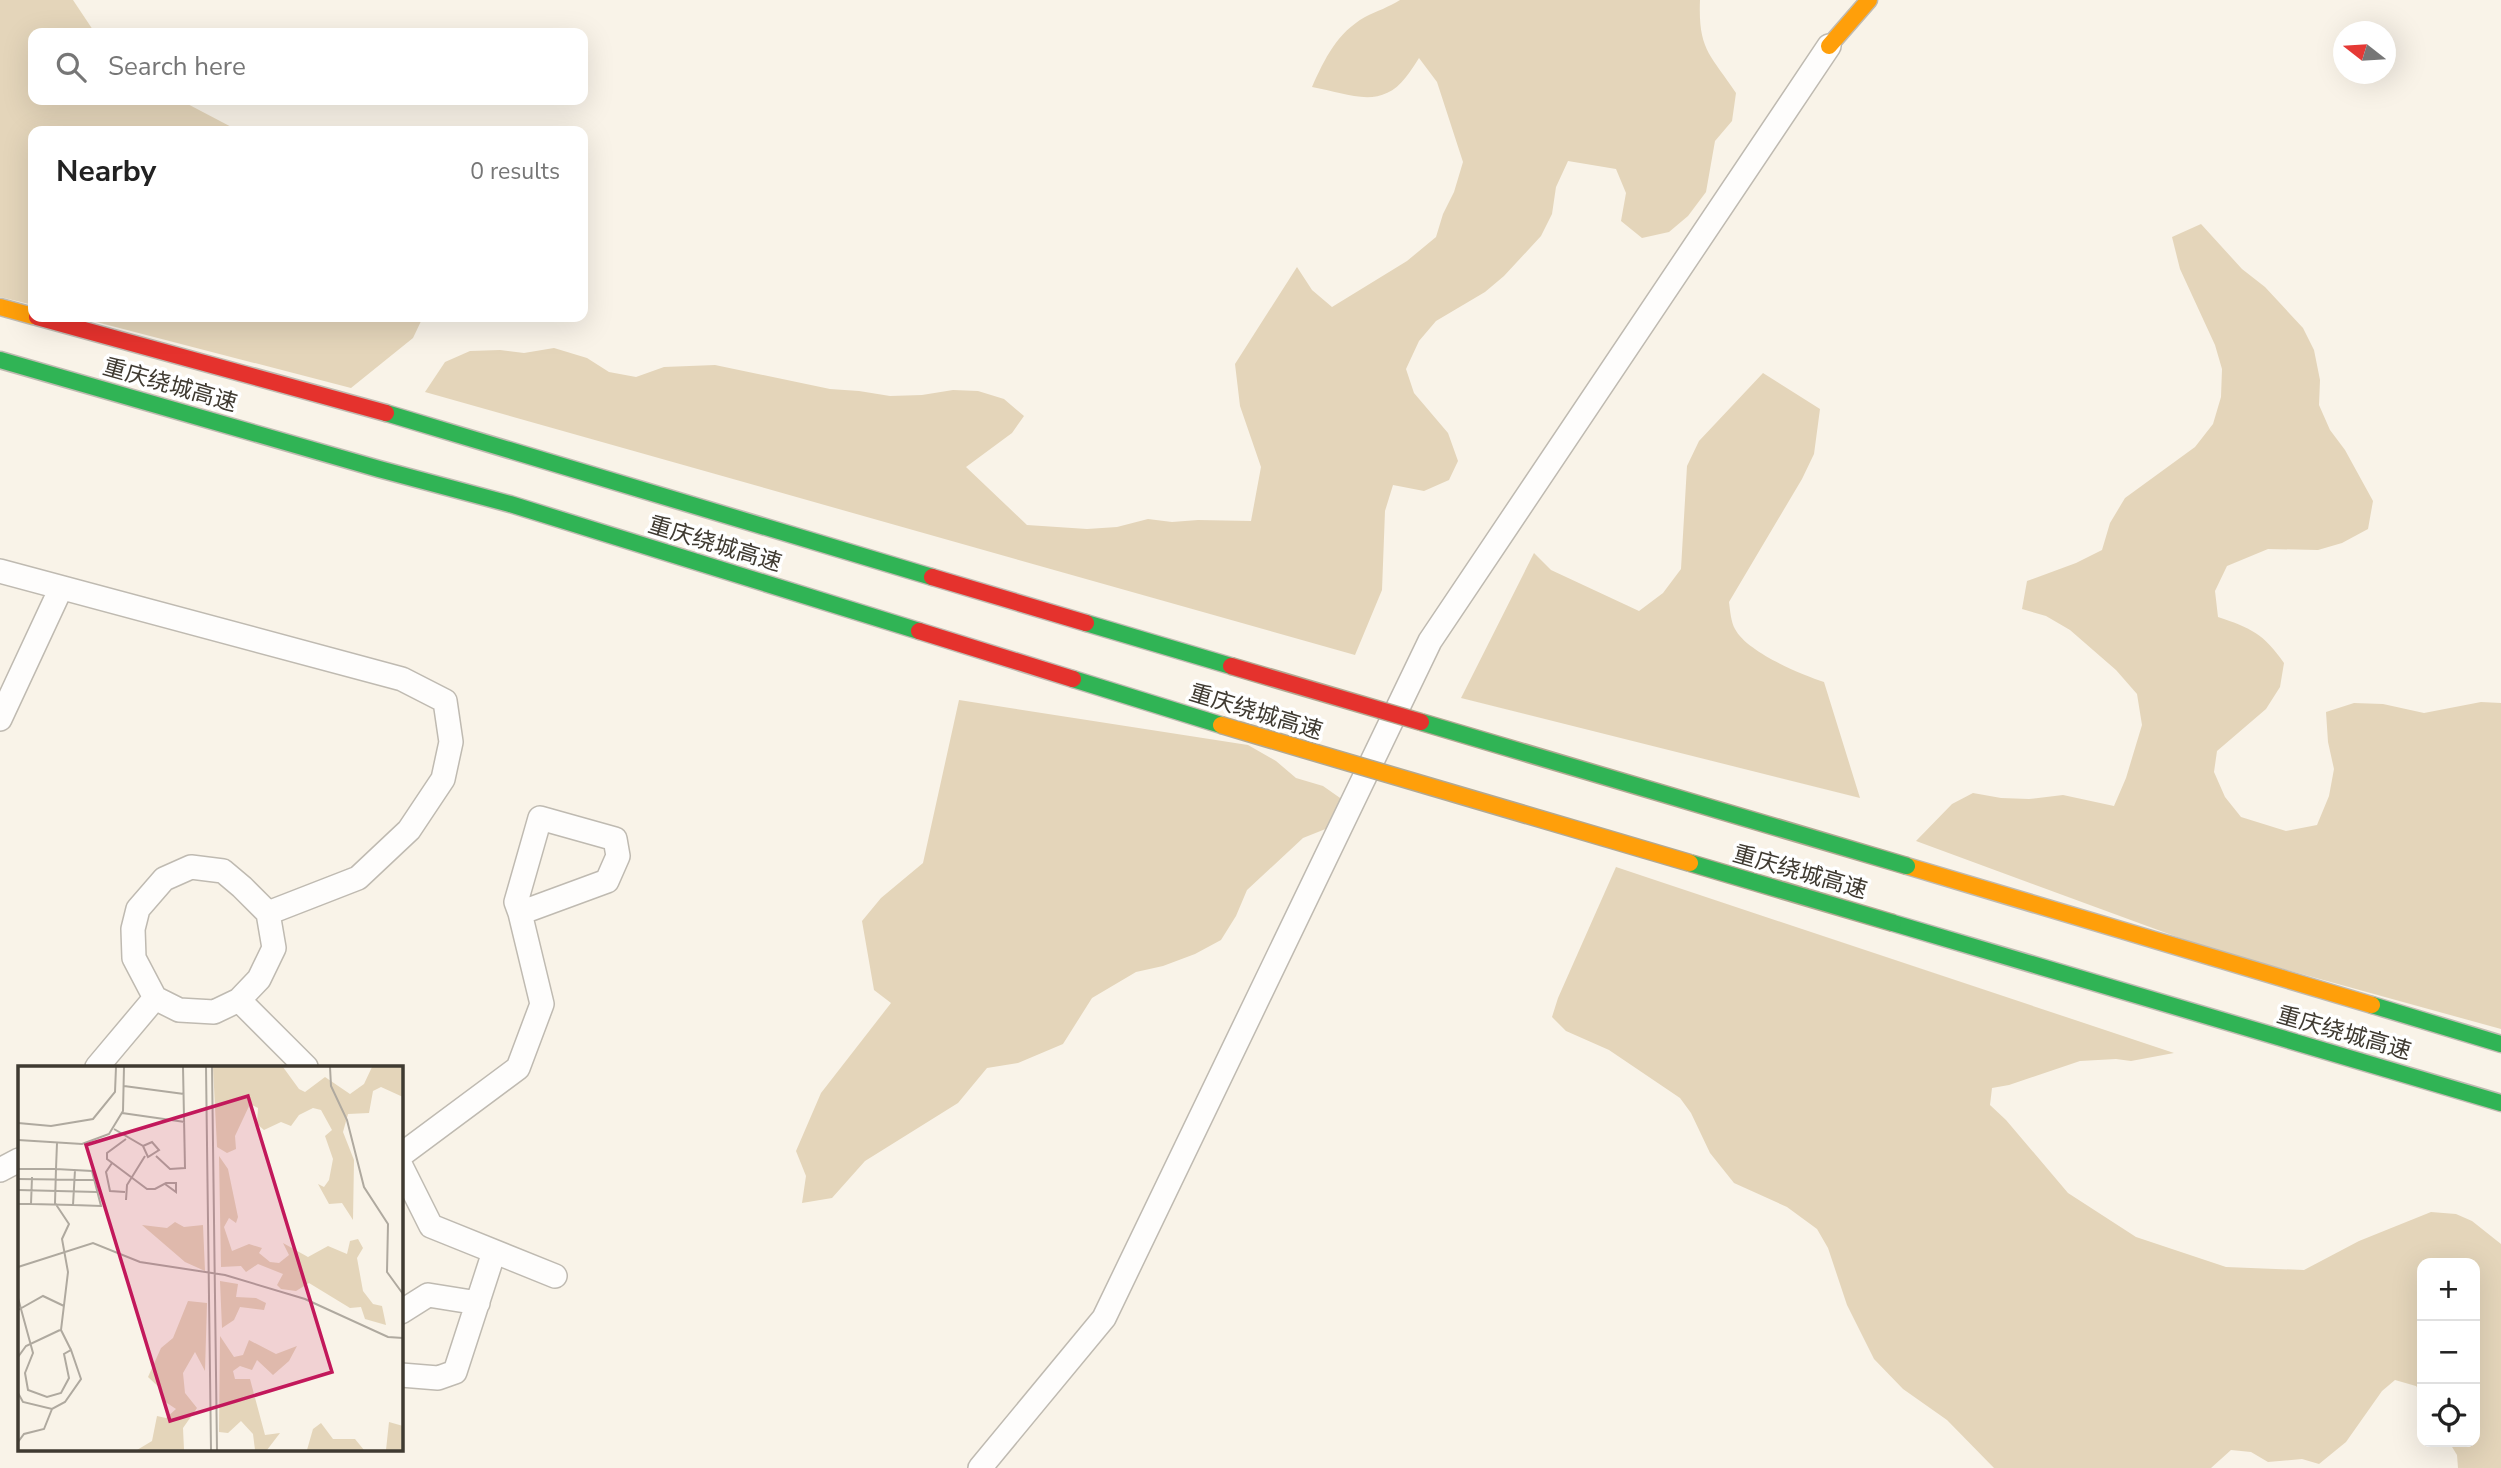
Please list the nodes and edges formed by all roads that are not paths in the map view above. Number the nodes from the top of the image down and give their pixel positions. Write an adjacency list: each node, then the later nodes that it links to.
1 (1870, 0): 2 (main road)
2 (1829, 46): 27 (street)
3 (0, 307): 4 (main road, 重庆绕城高速)
4 (28, 314)
5 (57, 322): 14 (main road, 重庆绕城高速, bridge)
6 (0, 360): 17 (main road, 重庆绕城高速, bridge)
7 (0, 571): 8 (street)
8 (61, 588): 9 (street); 10 (street)
9 (0, 719)
10 (268, 912): 12 (street); 13 (street)
11 (520, 913): 11 (street); 18 (street)
12 (155, 998): 13 (street); 15 (street)
13 (239, 1000): 16 (street)
14 (2501, 1044)
15 (98, 1066)
16 (305, 1066)
17 (2501, 1103)
18 (402, 1154)
19 (18, 1161): 21 (street)
20 (402, 1168): 23 (street)
21 (0, 1170)
22 (492, 1258): 24 (street)
23 (555, 1276)
24 (478, 1303): 25 (street); 26 (street)
25 (402, 1311)
26 (402, 1375)
27 (980, 1468)

